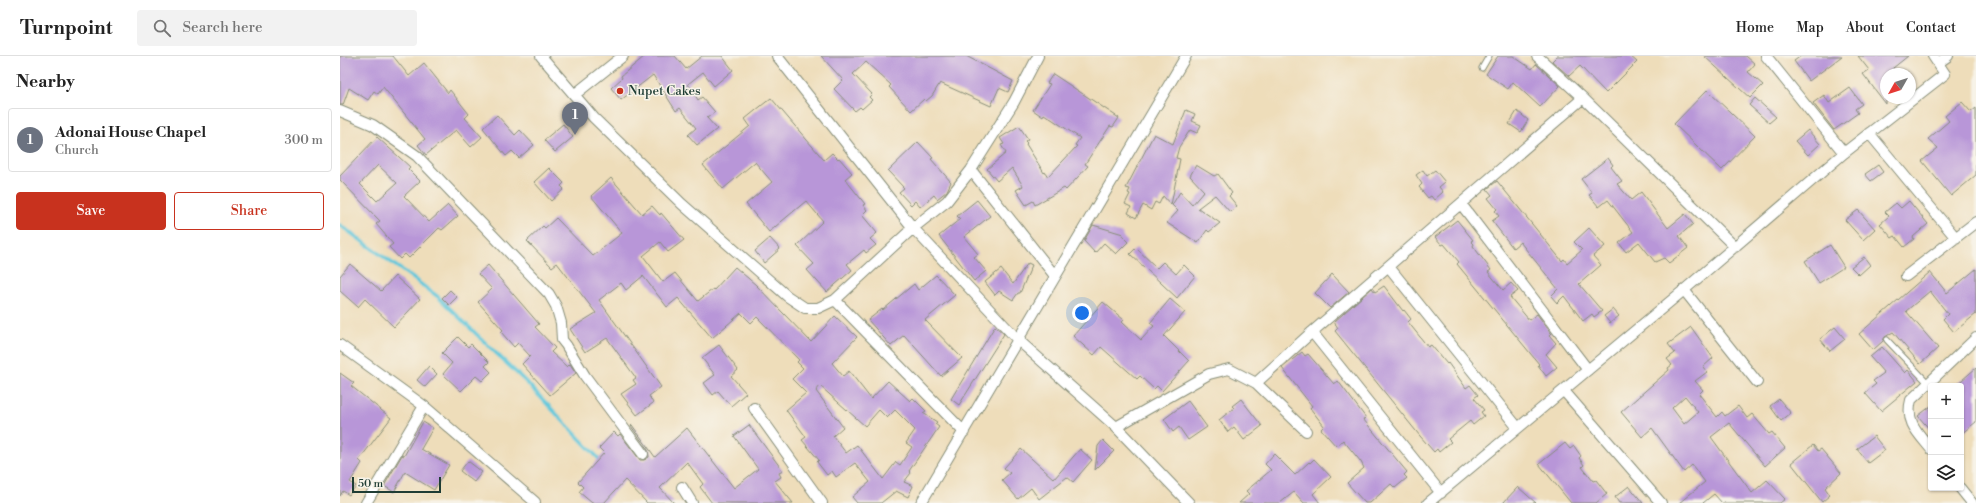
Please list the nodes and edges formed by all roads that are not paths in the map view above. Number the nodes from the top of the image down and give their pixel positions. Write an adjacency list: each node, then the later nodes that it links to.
1 (541, 56): 12 (street)
2 (624, 56): 12 (street)
3 (777, 56): 20 (street)
4 (1038, 56): 17 (street)
5 (1186, 56): 24 (street)
6 (1489, 56): 11 (lane)
7 (1537, 56): 13 (street)
8 (1766, 56): 16 (street)
9 (1948, 56): 10 (street)
10 (1935, 60): 15 (street)
11 (1482, 68)
12 (574, 95): 27 (street)
13 (1583, 98): 18 (street); 22 (street)
14 (340, 111): 45 (street)
15 (1869, 133): 16 (street); 21 (street)
16 (1844, 153): 22 (street)
17 (970, 170): 20 (street); 24 (street)
18 (1461, 204): 23 (street); 33 (street)
19 (1976, 222): 21 (street)
20 (913, 228): 27 (street); 30 (street)
21 (1956, 238): 25 (street)
22 (1735, 247): 26 (street)
23 (1389, 267): 28 (street); 41 (street)
24 (1055, 276): 30 (street)
25 (1906, 276)
26 (1684, 290): 33 (street); 34 (street)
27 (835, 300): 42 (street)
28 (1312, 332): 35 (street); 48 (street)
29 (1976, 338): 36 (street)
30 (1017, 339): 40 (street); 42 (street)
31 (1887, 340): 36 (lane)
32 (340, 345): 38 (street)
33 (1588, 370): 37 (street)
34 (1757, 382)
35 (1256, 383): 40 (street); 43 (street)
36 (1928, 383): 44 (street)
37 (1564, 391): 41 (street); 56 (street)
38 (424, 406): 49 (street); 50 (street)
39 (754, 408): 52 (street)
40 (1116, 427): 54 (street)
41 (1518, 428): 48 (street)
42 (964, 432): 53 (street)
43 (1306, 432)
44 (1928, 445)
45 (643, 454)
46 (682, 487): 51 (street)
47 (1962, 491): 57 (street)
48 (1441, 493): 55 (street)
49 (535, 502)
50 (366, 503)
51 (692, 503)
52 (822, 503)
53 (921, 503)
54 (1189, 503)
55 (1428, 503)
56 (1661, 503)
57 (1972, 503)

